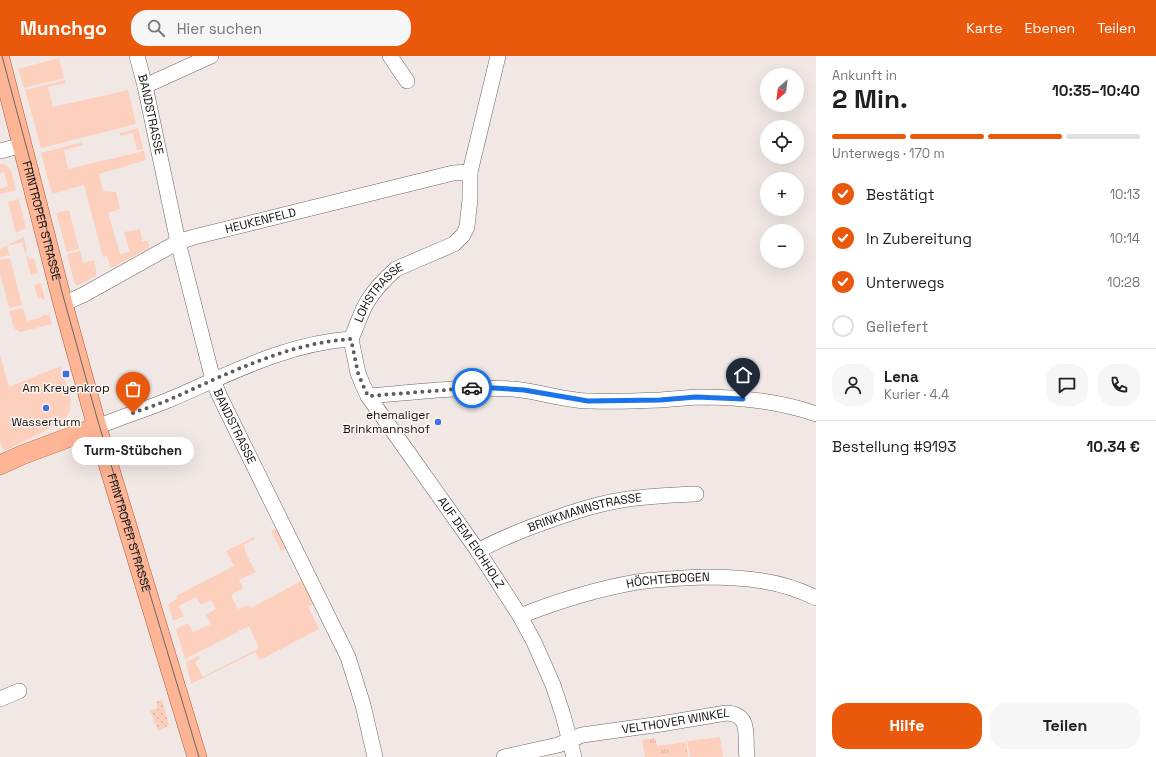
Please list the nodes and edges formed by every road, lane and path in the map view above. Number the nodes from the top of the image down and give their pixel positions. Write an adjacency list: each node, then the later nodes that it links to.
1 (137, 56): 7 (street, BANDSTRASSE)
2 (211, 56): 7 (street)
3 (390, 56): 6 (street)
4 (498, 56): 10 (street, LOHSTRASSE)
5 (0, 59): 8 (main road, FRINTROPER STRASSE)
6 (407, 81)
7 (145, 86): 11 (street, BANDSTRASSE)
8 (23, 145): 9 (street, FRINTROPER STRASSE); 12 (main road, FRINTROPER STRASSE)
9 (0, 151)
10 (470, 172): 11 (street, HEUKENFELD); 13 (street, LOHSTRASSE)
11 (178, 242): 12 (street, HEUKENFELD); 14 (street, BANDSTRASSE)
12 (63, 304): 17 (main road, FRINTROPER STRASSE)
13 (351, 339): 14 (street, LOHSTRASSE); 15 (street, AUF DEM EICHHOLZ)
14 (213, 380): 17 (street, LOHSTRASSE); 27 (street, BANDSTRASSE)
15 (368, 396): 16 (street); 20 (street, AUF DEM EICHHOLZ)
16 (816, 414)
17 (102, 425): 18 (main road); 26 (main road, FRINTROPER STRASSE)
18 (0, 465)
19 (696, 494): 20 (street, BRINKMANNSTRASSE)
20 (478, 551): 22 (street, AUF DEM EICHHOLZ)
21 (816, 598): 22 (street, HÖCHTEBOGEN)
22 (520, 616): 25 (street, AUF DEM EICHHOLZ)
23 (19, 691): 24 (street)
24 (0, 699)
25 (570, 740): 28 (street); 29 (street, AUF DEM EICHHOLZ); 30 (street, VELTHOVER WINKEL)
26 (197, 757)
27 (375, 757)
28 (504, 757)
29 (574, 757)
30 (747, 757)

